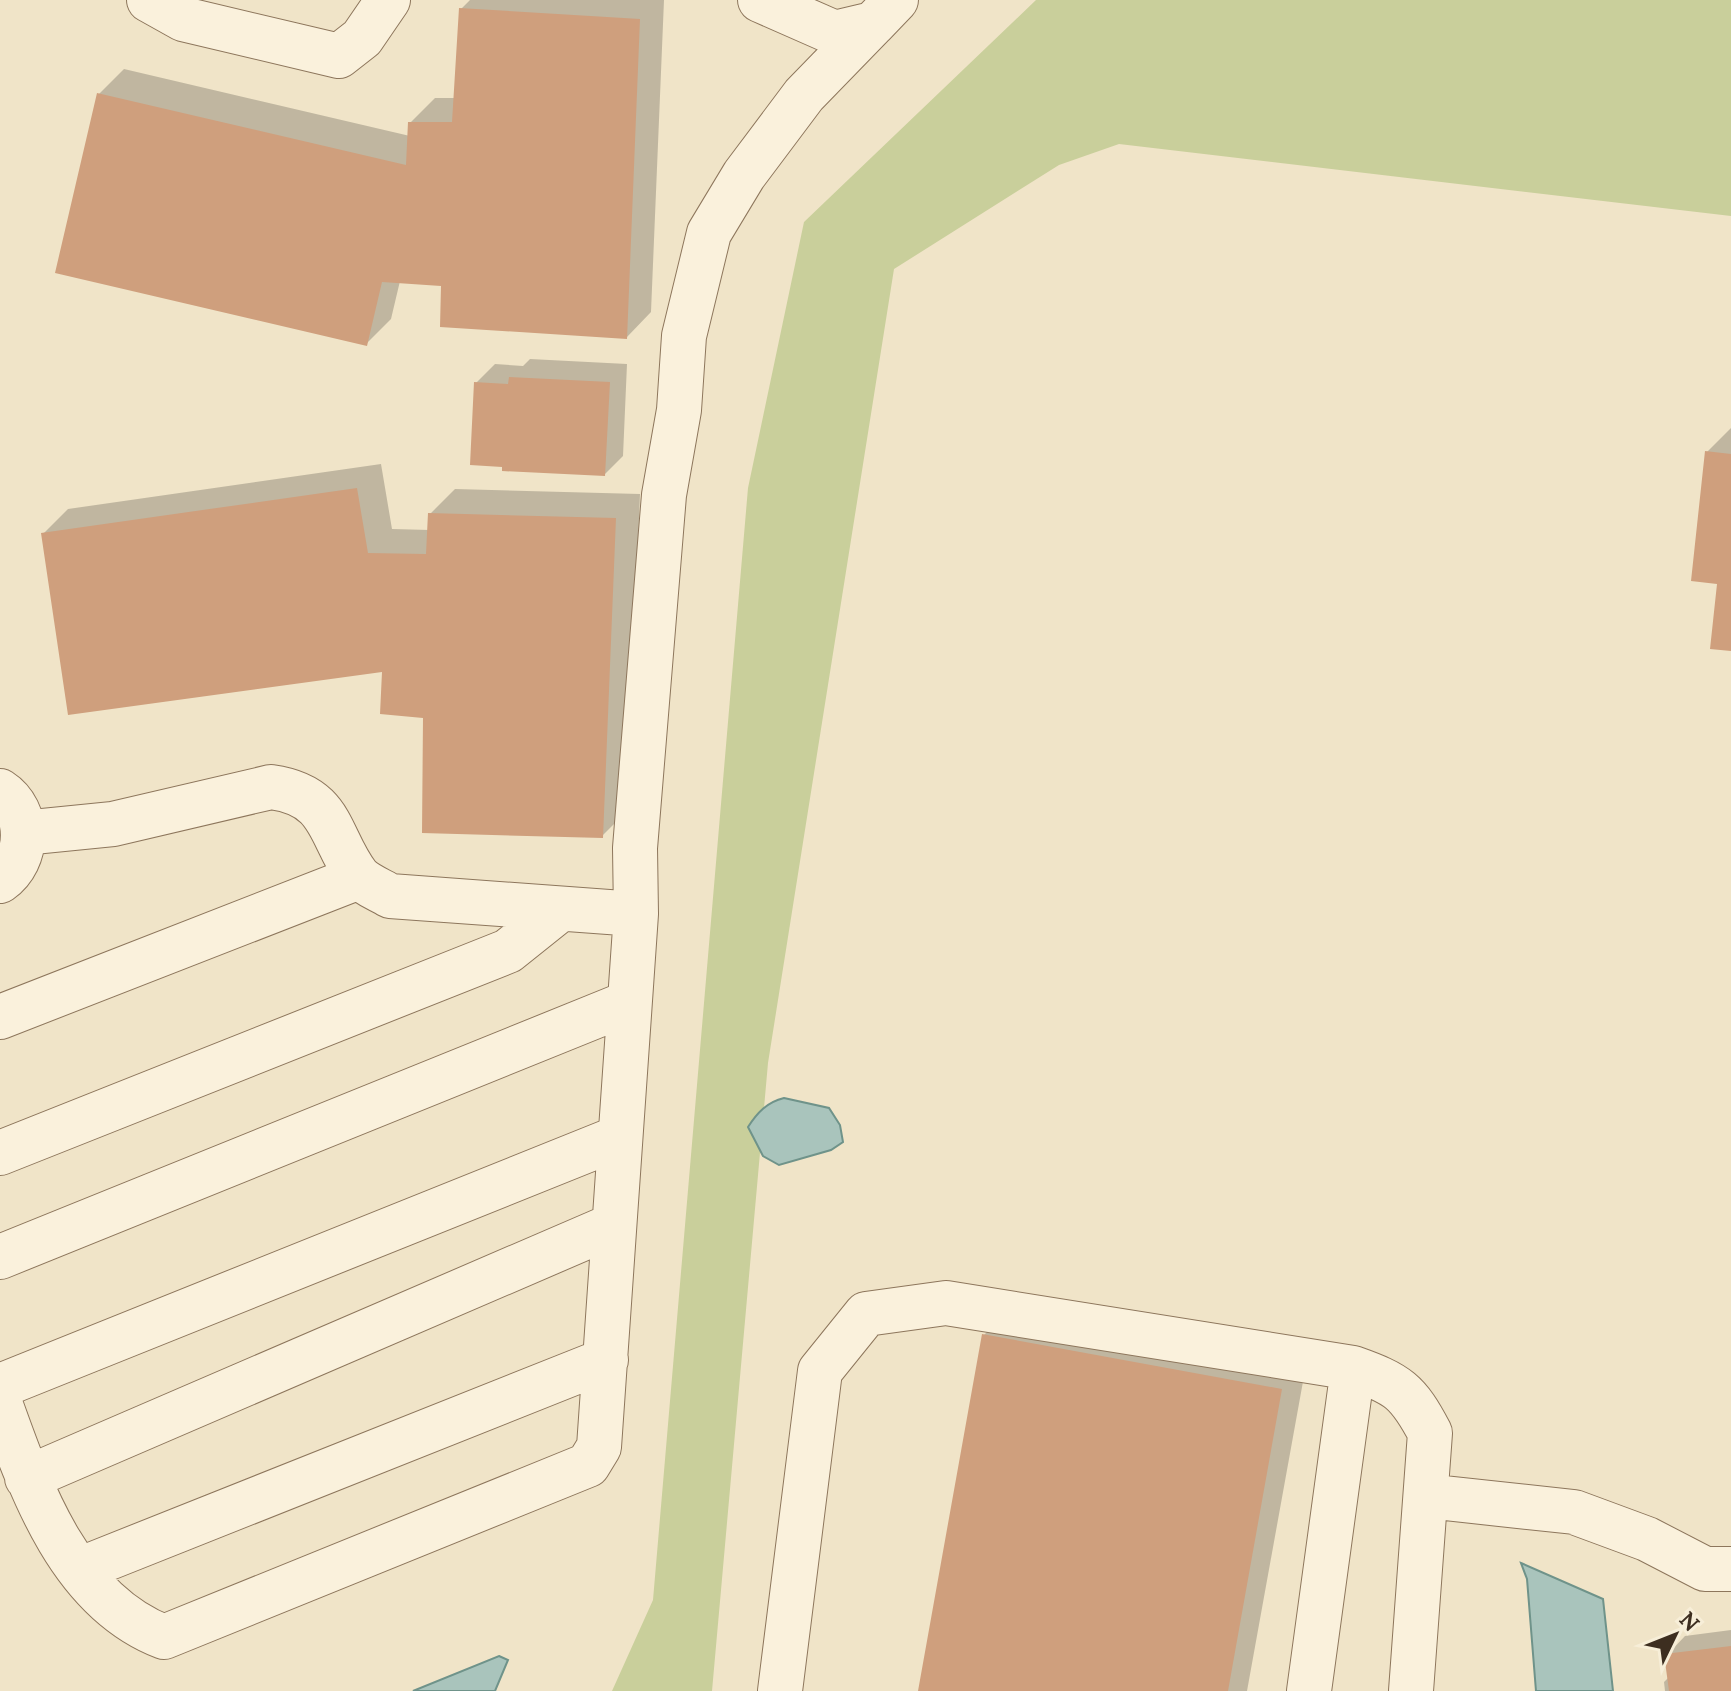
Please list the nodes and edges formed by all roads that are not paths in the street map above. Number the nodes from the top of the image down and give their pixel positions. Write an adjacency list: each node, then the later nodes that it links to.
1 (149, 0): 2 (lane)
2 (388, 0)
3 (780, 5): 4 (lane)
4 (885, 12): 10 (lane)
5 (0, 791): 6 (lane)
6 (23, 833): 7 (lane); 8 (lane)
7 (359, 877): 9 (lane); 12 (lane)
8 (0, 881)
9 (558, 911): 10 (lane); 14 (lane)
10 (636, 914): 11 (lane)
11 (628, 1003): 13 (lane); 16 (lane)
12 (0, 1017)
13 (620, 1137): 15 (lane); 19 (lane)
14 (0, 1153)
15 (614, 1225): 17 (lane); 21 (lane)
16 (0, 1257)
17 (606, 1360): 23 (lane); 23 (lane)
18 (1353, 1368): 22 (lane); 25 (lane); 26 (lane)
19 (0, 1386)
20 (0, 1403): 21 (lane)
21 (27, 1478): 23 (lane)
22 (1426, 1496): 24 (lane); 27 (lane)
23 (81, 1569)
24 (1731, 1569)
25 (780, 1691)
26 (1309, 1691)
27 (1411, 1691)

